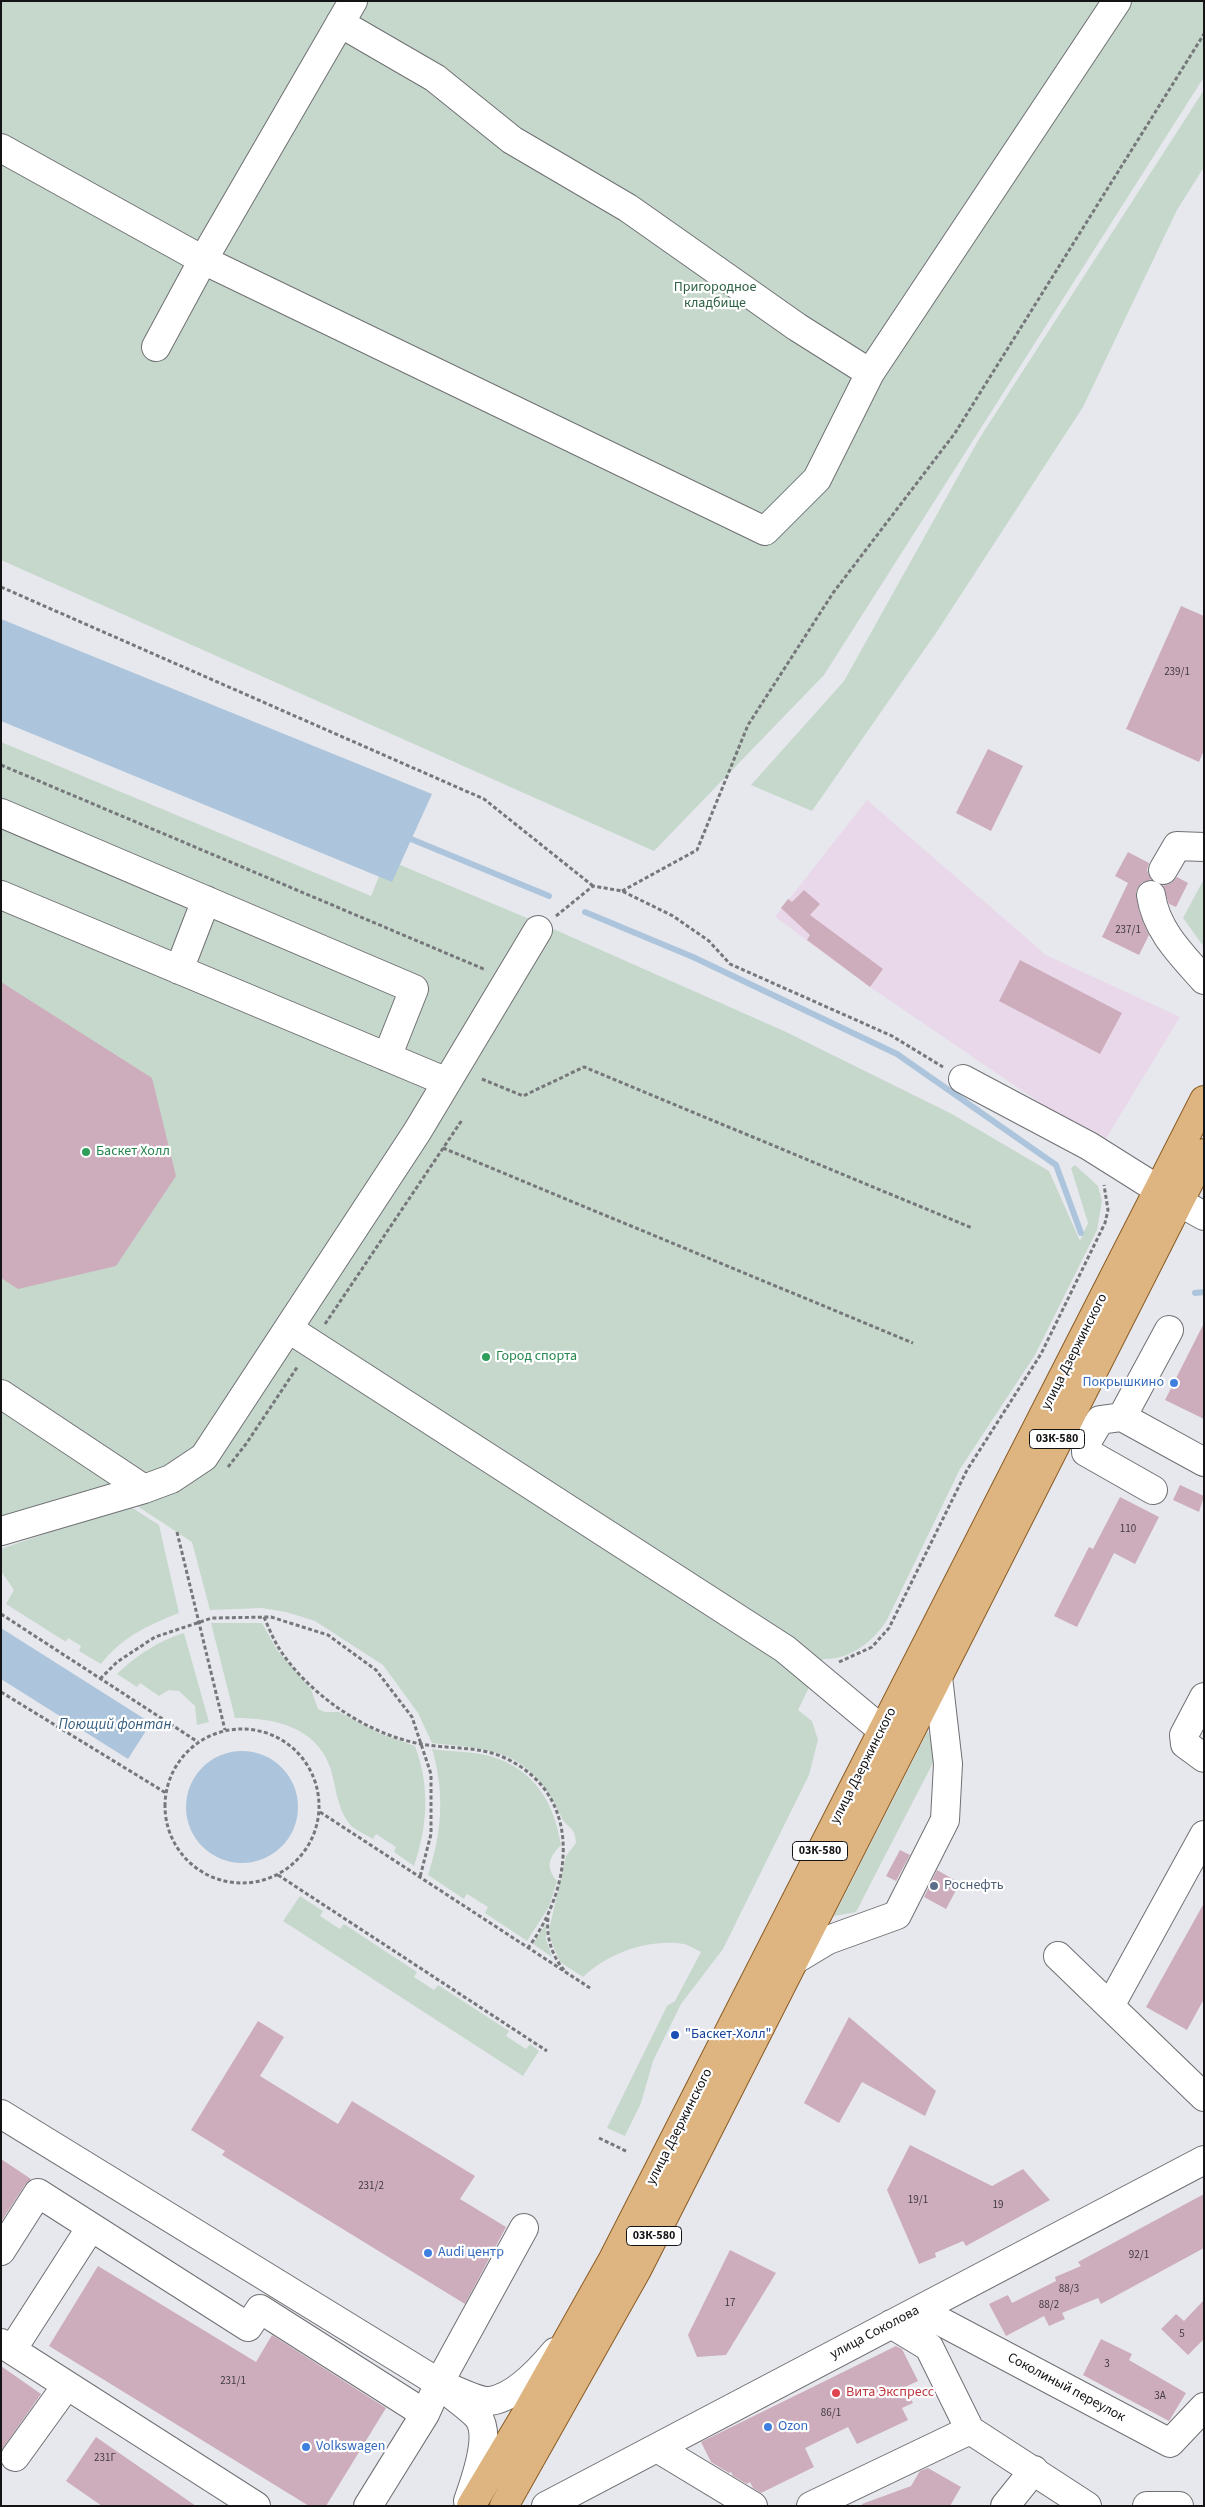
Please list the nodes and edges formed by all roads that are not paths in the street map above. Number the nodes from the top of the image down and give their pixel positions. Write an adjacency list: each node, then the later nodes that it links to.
1 (1117, 1): 6 (street)
2 (346, 12): 4 (street); 6 (street)
3 (1, 148): 4 (street)
4 (203, 260): 5 (street); 6 (street)
5 (156, 347)
6 (870, 373)
7 (1, 813): 12 (street)
8 (1204, 848): 9 (street)
9 (1163, 870)
10 (1151, 894): 15 (street)
11 (1, 895): 14 (street)
12 (206, 900): 14 (street); 16 (street)
13 (538, 930): 18 (street)
14 (179, 970): 16 (street)
15 (1204, 980)
16 (387, 1057): 18 (street)
17 (963, 1079): 21 (street)
18 (447, 1082): 23 (street)
19 (1204, 1100): 21 (main road, улица Дзержинского / 03К-580)
20 (1204, 1153): 21 (main road, улица Дзержинского / 03К-580)
21 (1169, 1196): 22 (street); 27 (main road, улица Дзержинского / 03К-580); 35 (main road, улица Дзержинского / 03К-580)
22 (1204, 1216)
23 (289, 1329): 30 (street); 35 (street)
24 (1169, 1330): 26 (street)
25 (1, 1394): 30 (street)
26 (1122, 1417): 28 (street); 29 (street)
27 (1066, 1421): 28 (street); 33 (main road, улица Дзержинского / 03К-580)
28 (1091, 1435): 31 (street)
29 (1204, 1462)
30 (144, 1489): 32 (street)
31 (1153, 1490)
32 (1, 1531)
33 (938, 1677): 35 (main road, улица Дзержинского / 03К-580); 39 (street)
34 (1204, 1697): 36 (street)
35 (892, 1738): 39 (main road, улица Дзержинского / 03К-580); 48 (main road, улица Дзержинского / 03К-580)
36 (1204, 1758)
37 (1204, 1835): 40 (street)
38 (1058, 1956): 40 (street)
39 (793, 1961): 62 (main road, улица Дзержинского / 03К-580)
40 (1110, 2006): 41 (street)
41 (1201, 2088)
42 (1, 2114): 51 (street)
43 (1204, 2160): 47 (street, улица Соколова)
44 (91, 2227): 46 (street); 50 (street); 54 (street)
45 (524, 2228): 51 (street)
46 (1, 2251)
47 (919, 2310): 49 (street, улица Соколова); 53 (street, Соколиный переулок)
48 (578, 2323): 51 (street); 61 (main road, улица Дзержинского / 03К-580)
49 (891, 2324): 55 (street); 56 (street, улица Соколова)
50 (7, 2347): 52 (street)
51 (439, 2383): 54 (street); 61 (street)
52 (66, 2385): 57 (street); 59 (street)
53 (1204, 2407)
54 (425, 2414): 60 (street)
55 (970, 2430): 58 (street); 65 (street)
56 (657, 2448): 63 (street, улица Соколова); 64 (street)
57 (15, 2457)
58 (1034, 2470): 66 (street); 67 (street)
59 (256, 2506)
60 (368, 2506)
61 (469, 2506)
62 (504, 2506)
63 (546, 2506)
64 (753, 2506)
65 (812, 2506)
66 (1005, 2506)
67 (1087, 2506)
68 (1147, 2506): 69 (street)
69 (1179, 2506)

